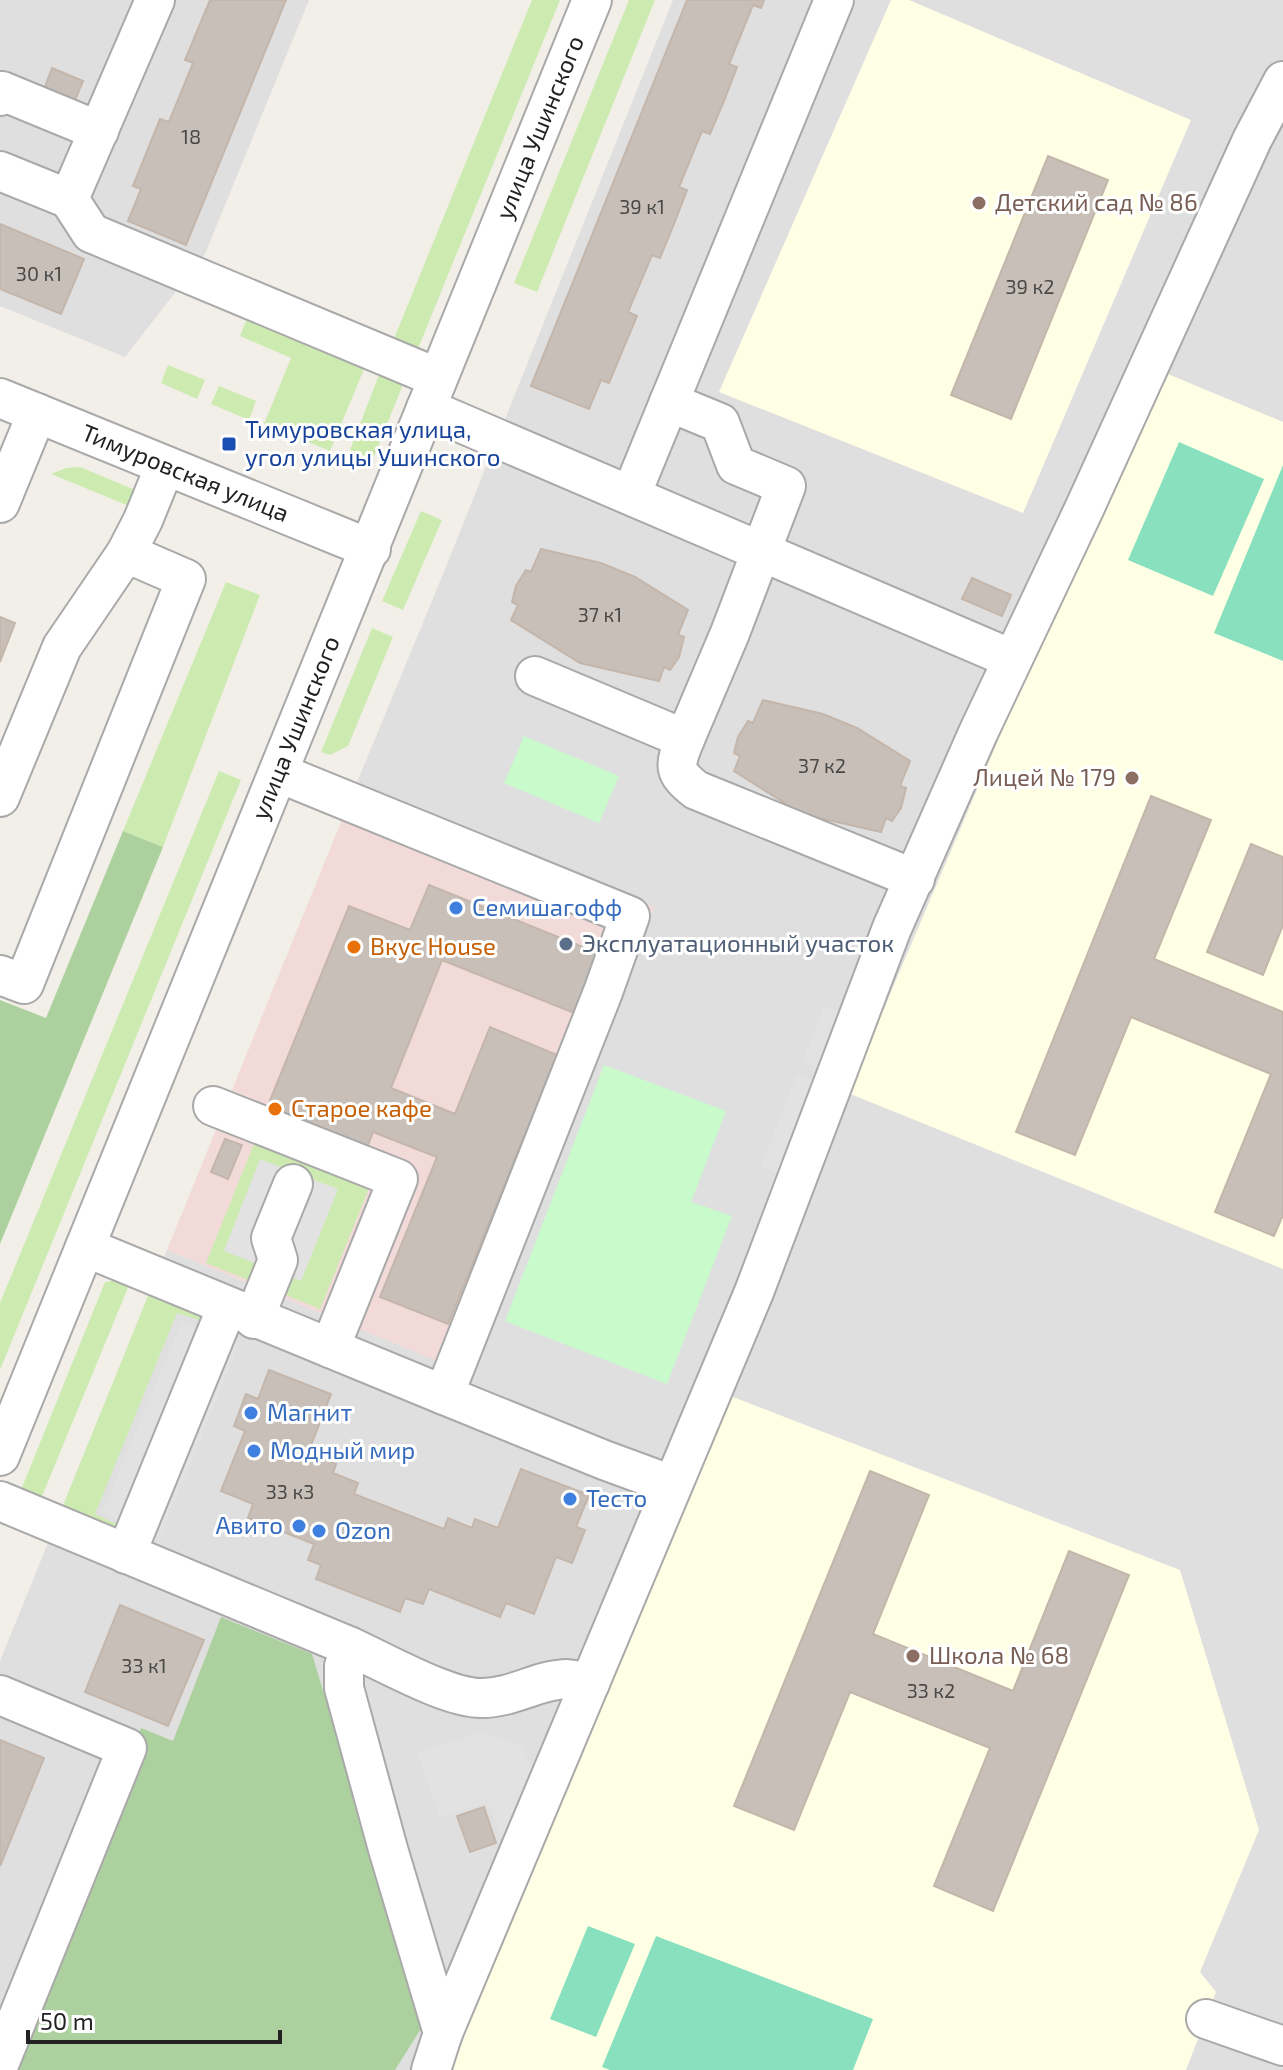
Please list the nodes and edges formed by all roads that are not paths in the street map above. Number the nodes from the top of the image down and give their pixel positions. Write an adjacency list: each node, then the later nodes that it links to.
1 (155, 0): 6 (street)
2 (592, 0): 9 (street, улица Ушинского)
3 (834, 0): 11 (street)
4 (1283, 81): 19 (street)
5 (0, 96): 6 (street)
6 (99, 131): 8 (street)
7 (0, 171): 8 (street)
8 (69, 199): 9 (street)
9 (432, 393): 14 (street); 16 (street, улица Ушинского)
10 (0, 398): 12 (street, Тимуровская улица)
11 (669, 402): 14 (street); 17 (street)
12 (37, 413): 13 (street, Тимуровская улица); 15 (street)
13 (165, 466): 16 (street, Тимуровская улица); 18 (street)
14 (631, 495): 17 (street)
15 (0, 503)
16 (371, 549): 22 (street, улица Ушинского)
17 (762, 551): 19 (street); 21 (street)
18 (126, 553): 23 (street); 25 (street)
19 (1012, 659): 24 (street)
20 (535, 676): 21 (street)
21 (685, 739): 24 (street)
22 (279, 773): 28 (street, улица Ушинского); 31 (street)
23 (0, 797)
24 (915, 879): 33 (street)
25 (0, 975)
26 (213, 1106): 30 (street)
27 (293, 1184): 29 (street)
28 (85, 1247): 29 (street); 32 (street, улица Ушинского)
29 (240, 1313): 30 (street); 35 (street)
30 (330, 1348): 31 (street)
31 (444, 1395): 33 (street)
32 (0, 1456)
33 (672, 1485): 37 (street)
34 (0, 1501): 35 (street)
35 (126, 1554): 36 (street)
36 (351, 1647): 37 (street); 40 (street)
37 (590, 1683): 40 (street)
38 (0, 1695): 42 (street)
39 (1206, 2019): 41 (street)
40 (443, 2033): 43 (street)
41 (1283, 2046)
42 (0, 2062)
43 (431, 2070)

